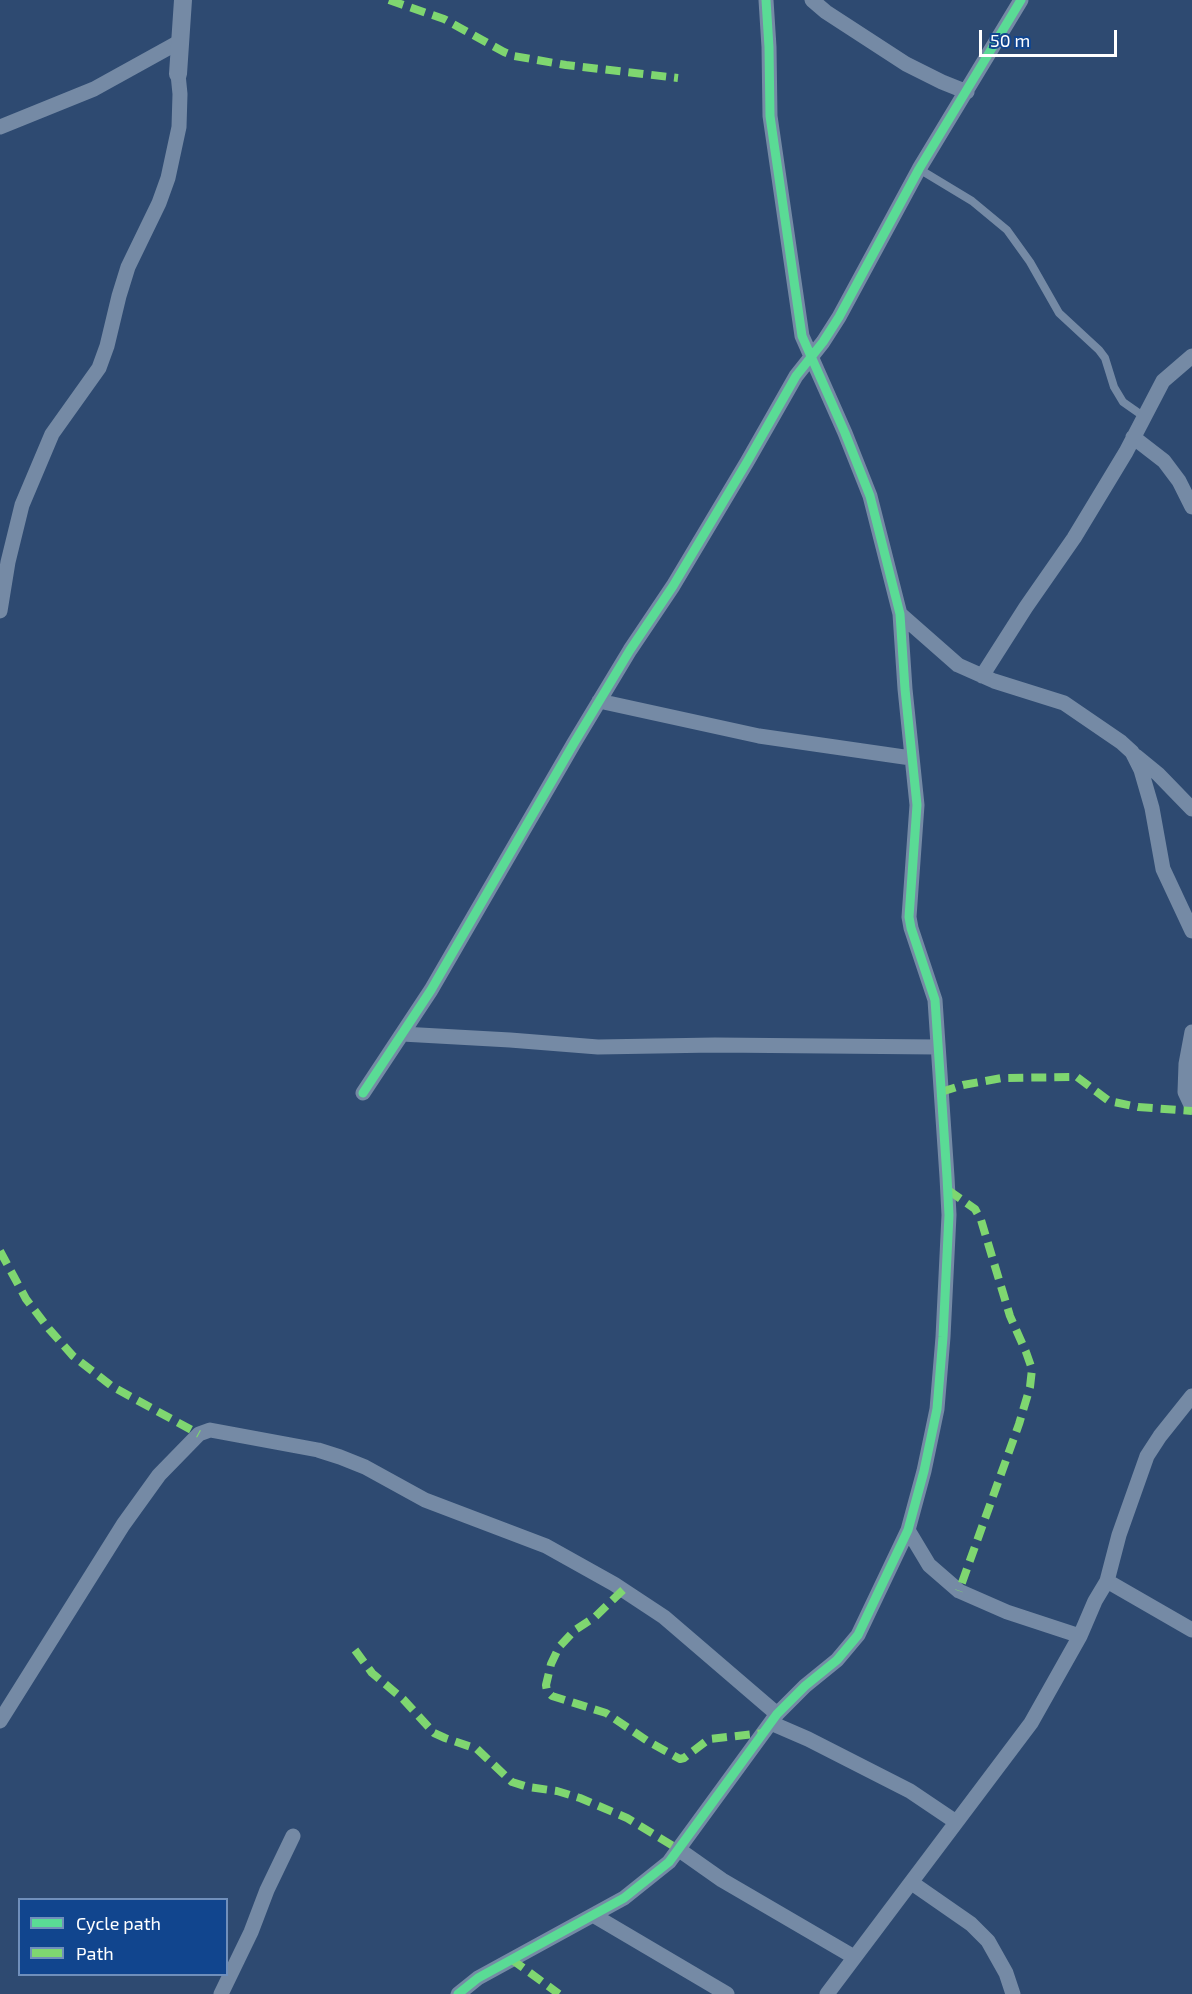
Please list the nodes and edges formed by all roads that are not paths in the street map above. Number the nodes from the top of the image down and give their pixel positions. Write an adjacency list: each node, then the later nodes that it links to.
1 (183, 0): 5 (street)
2 (766, 0): 11 (street)
3 (812, 0): 7 (street)
4 (1021, 0): 7 (street)
5 (179, 42): 6 (street); 8 (street)
6 (178, 74): 15 (street)
7 (967, 92): 9 (street)
8 (0, 127)
9 (920, 169): 11 (street); 12 (lane)
10 (1192, 356): 12 (street)
11 (810, 358): 16 (street); 18 (street)
12 (1143, 416): 13 (street)
13 (1133, 437): 14 (street); 17 (street)
14 (1192, 507)
15 (0, 611)
16 (900, 614): 17 (street); 20 (street)
17 (982, 676): 19 (street)
18 (599, 701): 20 (street); 24 (street)
19 (1132, 752): 21 (street); 22 (street)
20 (911, 758): 25 (street)
21 (1192, 809)
22 (1192, 931)
23 (1192, 1032): 27 (street)
24 (402, 1034): 25 (street); 26 (street)
25 (937, 1047): 29 (street)
26 (363, 1093)
27 (1192, 1107)
28 (1192, 1396): 30 (street)
29 (908, 1530): 32 (street); 33 (street)
30 (1107, 1581): 31 (street); 32 (street)
31 (1188, 1623)
32 (1080, 1636): 35 (street)
33 (774, 1718): 34 (street); 35 (street); 37 (street)
34 (0, 1721)
35 (956, 1822): 38 (street)
36 (293, 1836): 41 (street)
37 (678, 1850): 39 (street); 40 (street)
38 (912, 1883): 40 (street); 45 (street)
39 (593, 1915): 42 (street); 43 (street)
40 (855, 1957): 44 (street)
41 (221, 1994)
42 (458, 1994)
43 (727, 1994)
44 (827, 1994)
45 (1013, 1994)

